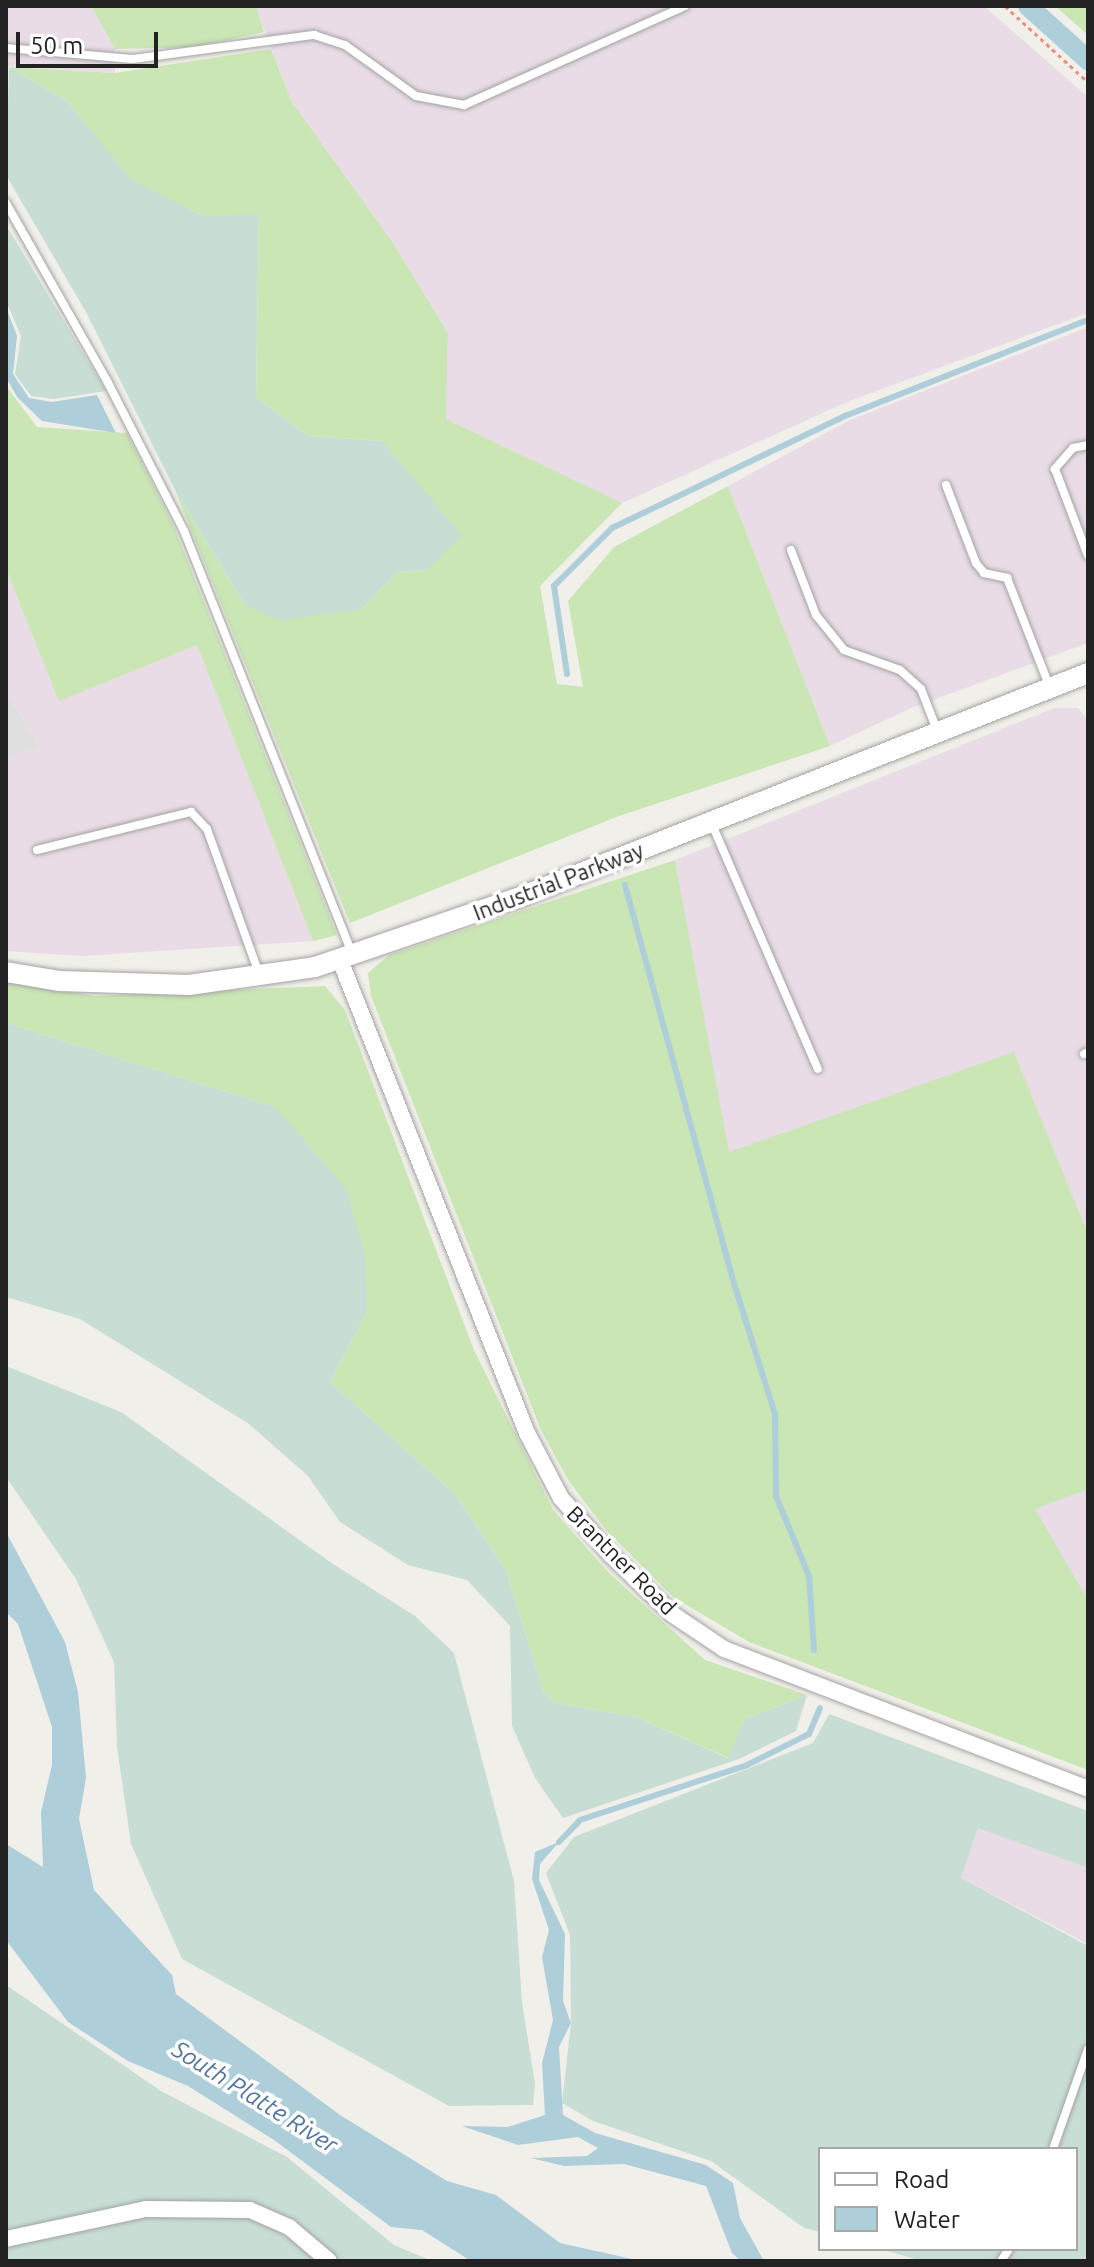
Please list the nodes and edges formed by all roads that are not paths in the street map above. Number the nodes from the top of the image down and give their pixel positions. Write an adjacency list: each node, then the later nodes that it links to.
1 (685, 6): 2 (lane)
2 (6, 48)
3 (6, 203): 13 (lane)
4 (1088, 445): 7 (lane)
5 (946, 485): 9 (lane)
6 (791, 550): 10 (lane)
7 (1088, 556)
8 (1088, 673): 9 (street, Industrial Parkway)
9 (1051, 689): 10 (street, Industrial Parkway)
10 (939, 735): 11 (street, Industrial Parkway)
11 (711, 821): 13 (street, Industrial Parkway); 16 (lane)
12 (37, 850): 15 (lane)
13 (346, 958): 15 (street, Industrial Parkway); 17 (street, Brantner Road)
14 (6, 972): 15 (street, Industrial Parkway)
15 (260, 977)
16 (818, 1069)
17 (1088, 1789)
18 (1088, 2049): 19 (lane)
19 (1054, 2147)
20 (6, 2239): 21 (street)
21 (329, 2261)

